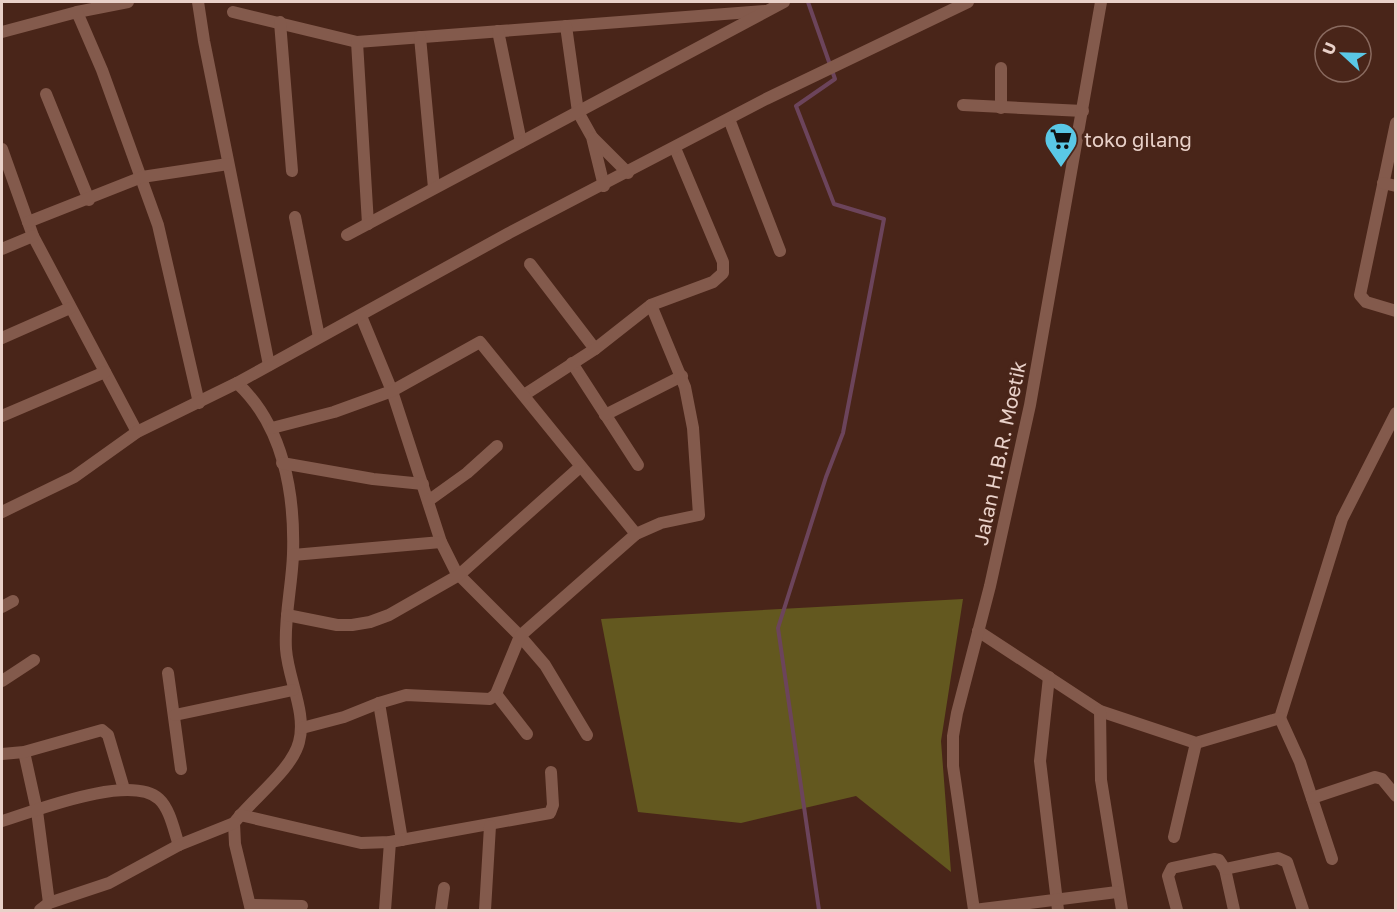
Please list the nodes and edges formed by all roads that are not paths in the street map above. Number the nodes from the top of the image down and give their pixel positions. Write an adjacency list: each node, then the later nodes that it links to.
1 (128, 2): 7 (street)
2 (198, 2): 27 (street)
3 (784, 2): 6 (street)
4 (968, 2): 21 (street)
5 (1101, 2): 19 (street, Jalan H.B.R. Moetik)
6 (765, 11): 10 (street); 20 (street)
7 (77, 12): 12 (street); 30 (street)
8 (233, 12): 9 (street)
9 (280, 22): 14 (street); 28 (street)
10 (566, 26): 11 (street); 20 (street)
11 (498, 31): 13 (street); 24 (street)
12 (2, 32)
13 (420, 37): 14 (street); 33 (street)
14 (357, 42): 37 (street)
15 (1000, 68): 18 (street)
16 (46, 94): 34 (street)
17 (963, 105): 18 (street)
18 (1001, 108): 19 (street)
19 (1083, 111): 77 (street, Jalan H.B.R. Moetik)
20 (578, 112): 23 (street); 24 (street)
21 (729, 119): 25 (street); 41 (street)
22 (1395, 123): 31 (street)
23 (592, 137): 29 (street); 32 (street)
24 (521, 142): 33 (street)
25 (675, 148): 29 (street); 43 (street)
26 (2, 149): 36 (street)
27 (228, 164): 30 (street); 51 (street)
28 (292, 171)
29 (628, 172): 32 (street)
30 (142, 177): 34 (street); 57 (street)
31 (1389, 184): 45 (street)
32 (604, 186): 46 (street)
33 (434, 188): 37 (street)
34 (89, 200): 36 (street)
35 (295, 216): 47 (street)
36 (28, 222): 39 (street)
37 (368, 224): 38 (street)
38 (347, 235)
39 (33, 236): 40 (street); 44 (street)
40 (2, 249)
41 (780, 251)
42 (530, 264): 49 (street)
43 (651, 305): 49 (street); 53 (street)
44 (70, 308): 48 (street); 52 (street)
45 (1395, 310)
46 (361, 316): 47 (street); 55 (street)
47 (319, 337): 51 (street)
48 (2, 338)
49 (595, 349): 50 (street)
50 (572, 363): 56 (street); 59 (street)
51 (269, 365): 54 (street)
52 (105, 372): 60 (street); 62 (street)
53 (682, 376): 59 (street); 70 (street)
54 (237, 383): 57 (street); 61 (street)
55 (392, 391): 56 (street); 61 (street); 67 (street)
56 (524, 395): 66 (street)
57 (200, 403): 62 (street)
58 (1395, 414): 88 (street)
59 (605, 415): 65 (street)
60 (2, 416)
61 (272, 428): 64 (street)
62 (137, 432): 69 (street)
63 (497, 446): 68 (street)
64 (282, 463): 67 (street); 72 (street)
65 (638, 465)
66 (580, 467): 70 (street); 73 (street)
67 (423, 484): 68 (street)
68 (428, 501): 71 (street)
69 (2, 512)
70 (636, 534): 78 (street)
71 (441, 542): 72 (street); 73 (street)
72 (293, 555): 76 (street)
73 (459, 575): 76 (street); 78 (street)
74 (13, 601): 75 (street)
75 (2, 607)
76 (287, 615): 83 (street)
77 (978, 631): 81 (street); 118 (street, Jalan H.B.R. Moetik)
78 (520, 636): 84 (street); 91 (street)
79 (34, 660): 82 (street)
80 (168, 673): 87 (street)
81 (1049, 677): 86 (street); 112 (street)
82 (2, 681)
83 (293, 690): 87 (street); 89 (street)
84 (496, 693): 85 (street); 90 (street)
85 (379, 703): 89 (street); 105 (street)
86 (1100, 711): 92 (street); 110 (street)
87 (175, 715): 95 (street)
88 (1280, 718): 92 (street); 99 (street)
89 (302, 728): 101 (street)
90 (527, 734)
91 (587, 735)
92 (1196, 742): 104 (street)
93 (24, 752): 94 (street); 97 (street); 100 (street)
94 (2, 754)
95 (181, 769)
96 (551, 772): 103 (street)
97 (124, 789): 100 (street); 106 (street)
98 (1395, 796): 99 (street)
99 (1312, 798): 107 (street)
100 (37, 811): 102 (street); 113 (street)
101 (237, 819): 105 (street); 106 (street); 114 (street)
102 (2, 821)
103 (490, 826): 105 (street); 117 (street)
104 (1174, 837)
105 (396, 841): 115 (street)
106 (179, 845): 113 (street)
107 (1332, 859)
108 (1225, 869): 120 (street); 121 (street); 122 (street)
109 (444, 888): 116 (street)
110 (1117, 892): 112 (street); 119 (street)
111 (302, 906): 114 (street)
112 (1057, 906): 118 (street)
113 (44, 907)
114 (251, 908)
115 (385, 910)
116 (441, 910)
117 (485, 910)
118 (974, 910)
119 (1122, 910)
120 (1177, 910)
121 (1234, 910)
122 (1303, 910)

